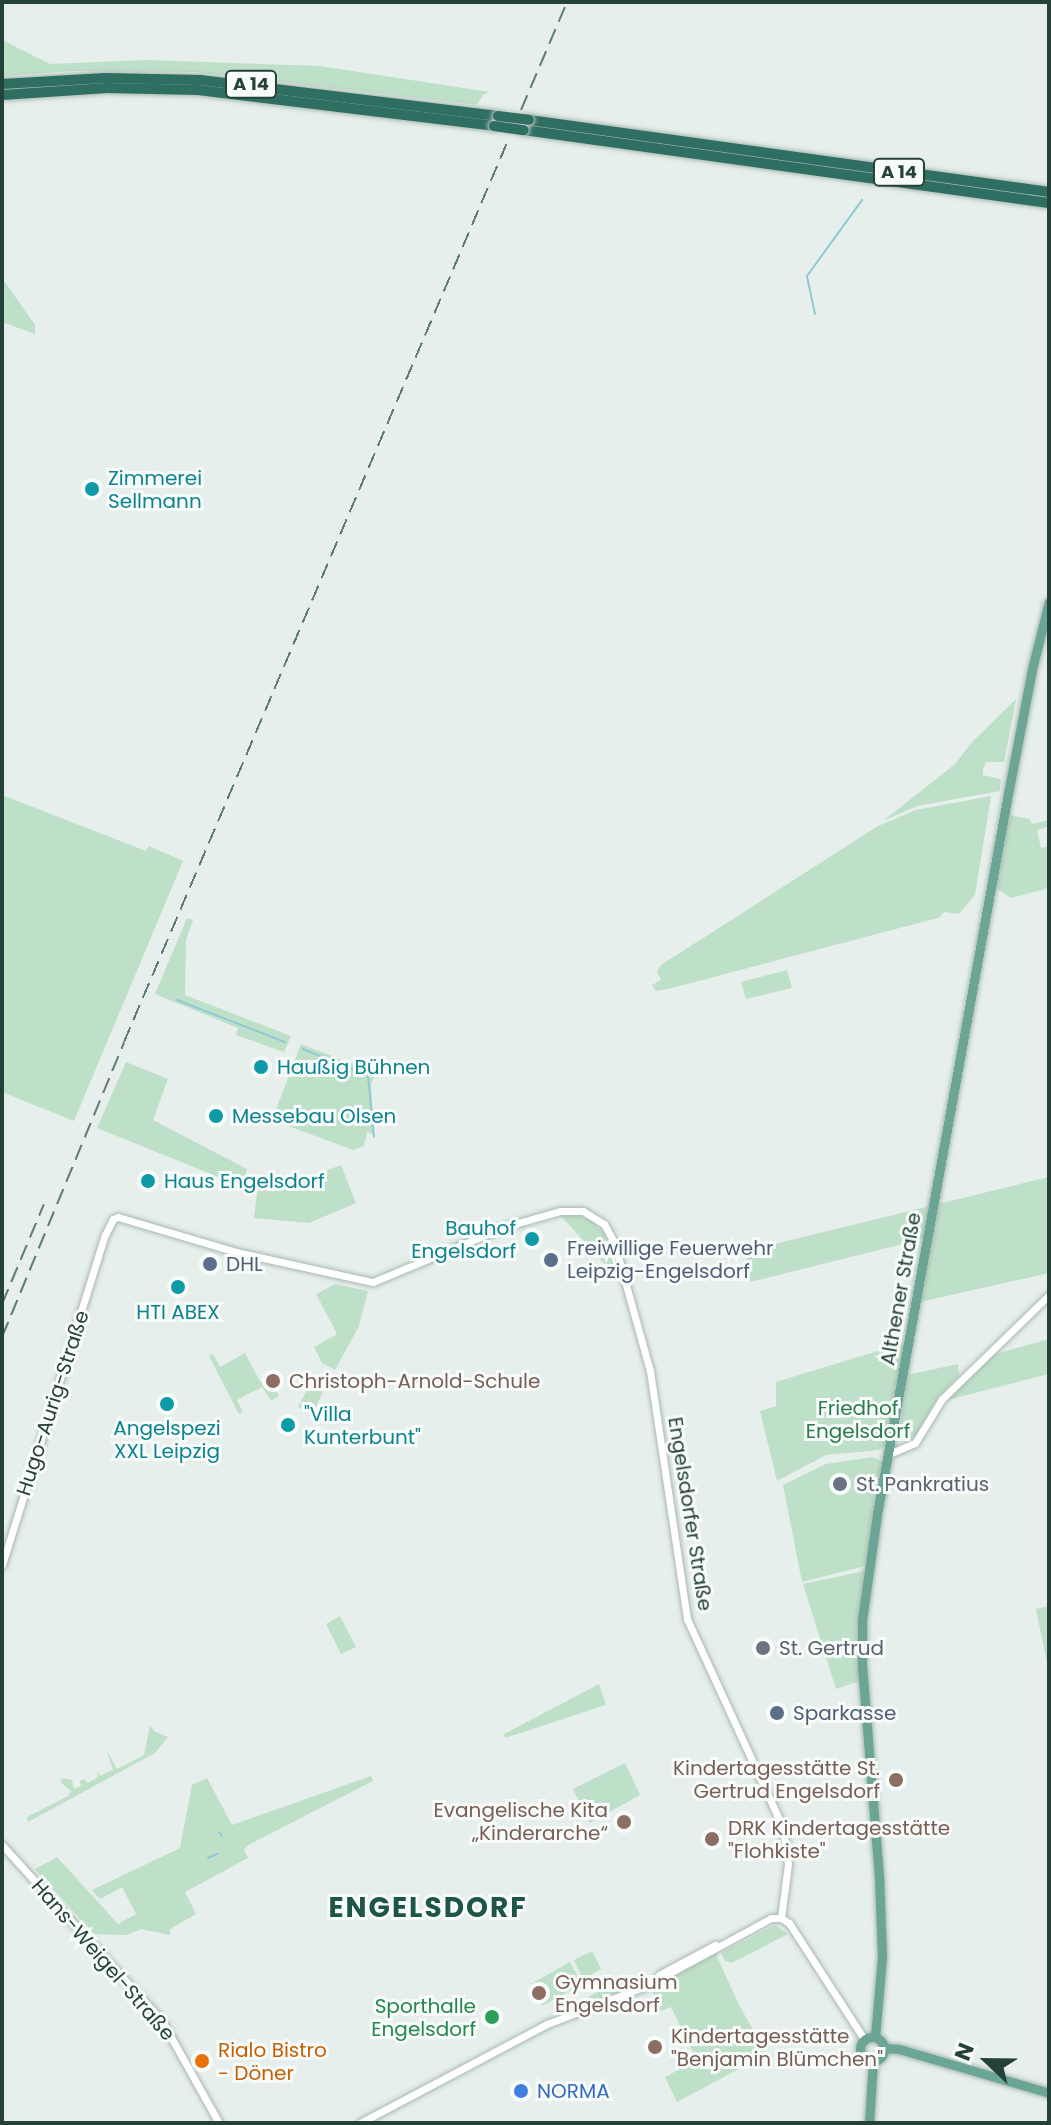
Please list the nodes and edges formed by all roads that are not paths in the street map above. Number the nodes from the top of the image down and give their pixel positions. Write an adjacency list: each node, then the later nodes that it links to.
1 (2, 84): 3 (highway, A 14)
2 (2, 95): 3 (highway, A 14)
3 (496, 121): 4 (highway, A 14, bridge)
4 (526, 125): 5 (highway, A 14); 6 (highway, A 14)
5 (1049, 192)
6 (1049, 203)
7 (1049, 602): 10 (main road, Althener Straße)
8 (118, 1217): 11 (street, Hugo-Aurig-Straße); 13 (street, Engelsdorfer Straße)
9 (1049, 1295): 10 (street)
10 (889, 1454): 14 (main road, Althener Straße)
11 (2, 1565)
12 (2, 1845): 18 (street, Hans-Weigel-Straße)
13 (781, 1918): 14 (street); 19 (street)
14 (870, 2038): 15 (main road); 16 (main road)
15 (884, 2048): 16 (main road); 17 (main road)
16 (873, 2061): 20 (main road)
17 (1049, 2093)
18 (219, 2123)
19 (360, 2123)
20 (869, 2123)

